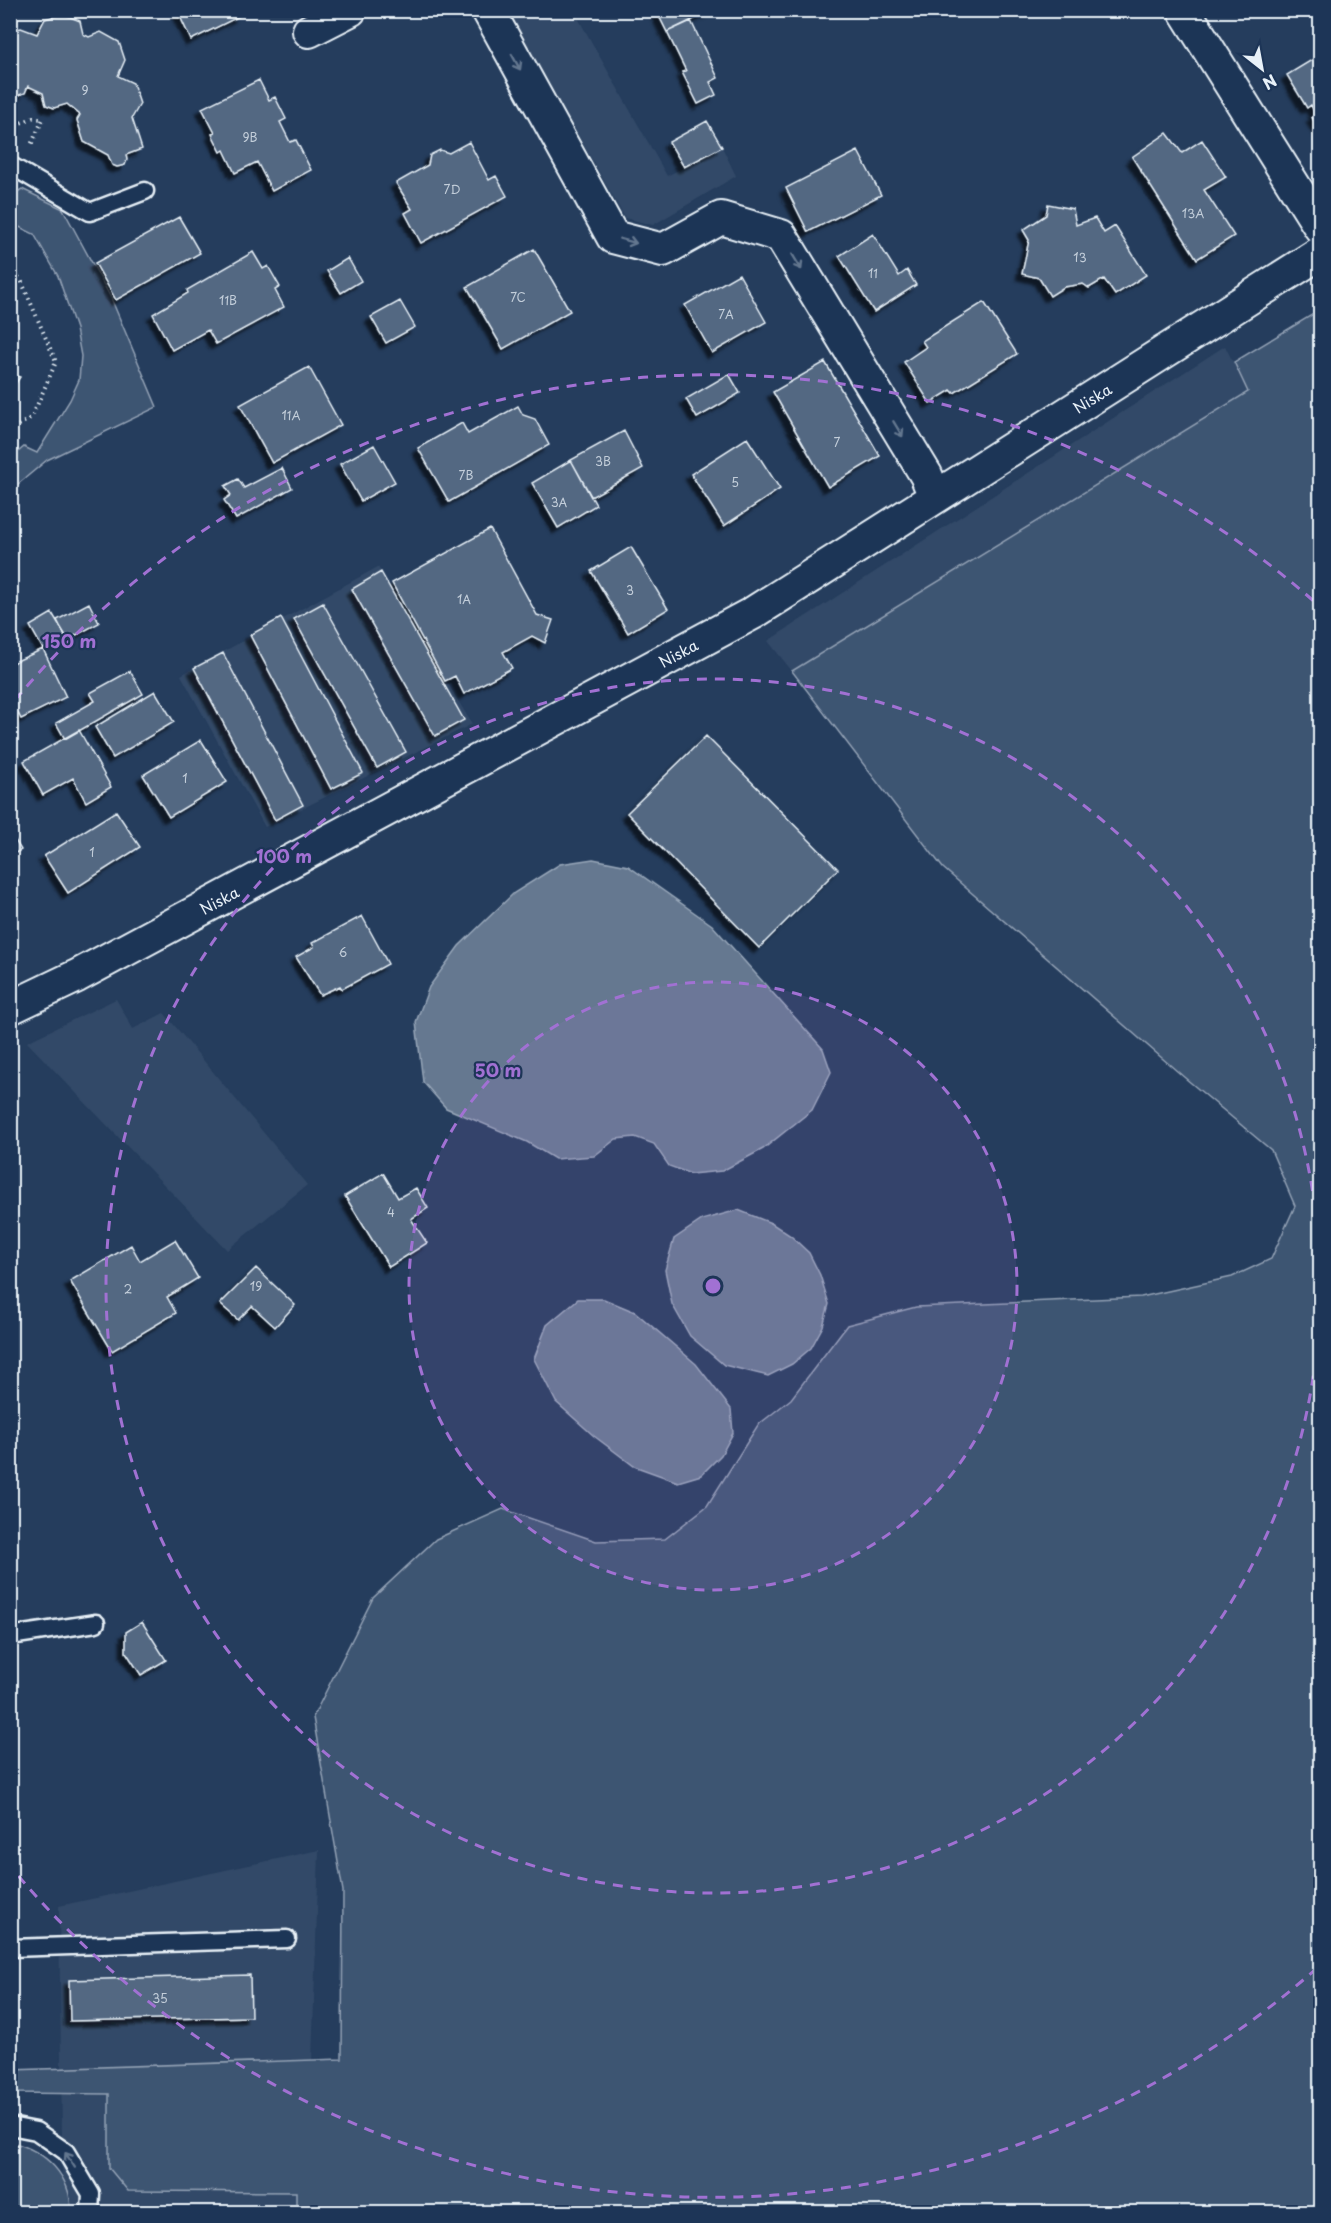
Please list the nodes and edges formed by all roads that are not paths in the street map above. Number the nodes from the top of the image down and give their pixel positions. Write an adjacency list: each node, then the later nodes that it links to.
1 (350, 10): 4 (street)
2 (488, 10): 9 (street, one-way to 9)
3 (1184, 10): 7 (street)
4 (309, 31)
5 (10, 165): 6 (lane)
6 (145, 191)
7 (1320, 227)
8 (1320, 253): 9 (street, Niska)
9 (935, 497): 10 (street, Niska)
10 (10, 1008)
11 (96, 1623): 12 (lane)
12 (10, 1636)
13 (287, 1939): 14 (lane)
14 (10, 1948)
15 (10, 2126): 16 (lane, one-way to 15)
16 (90, 2212)

